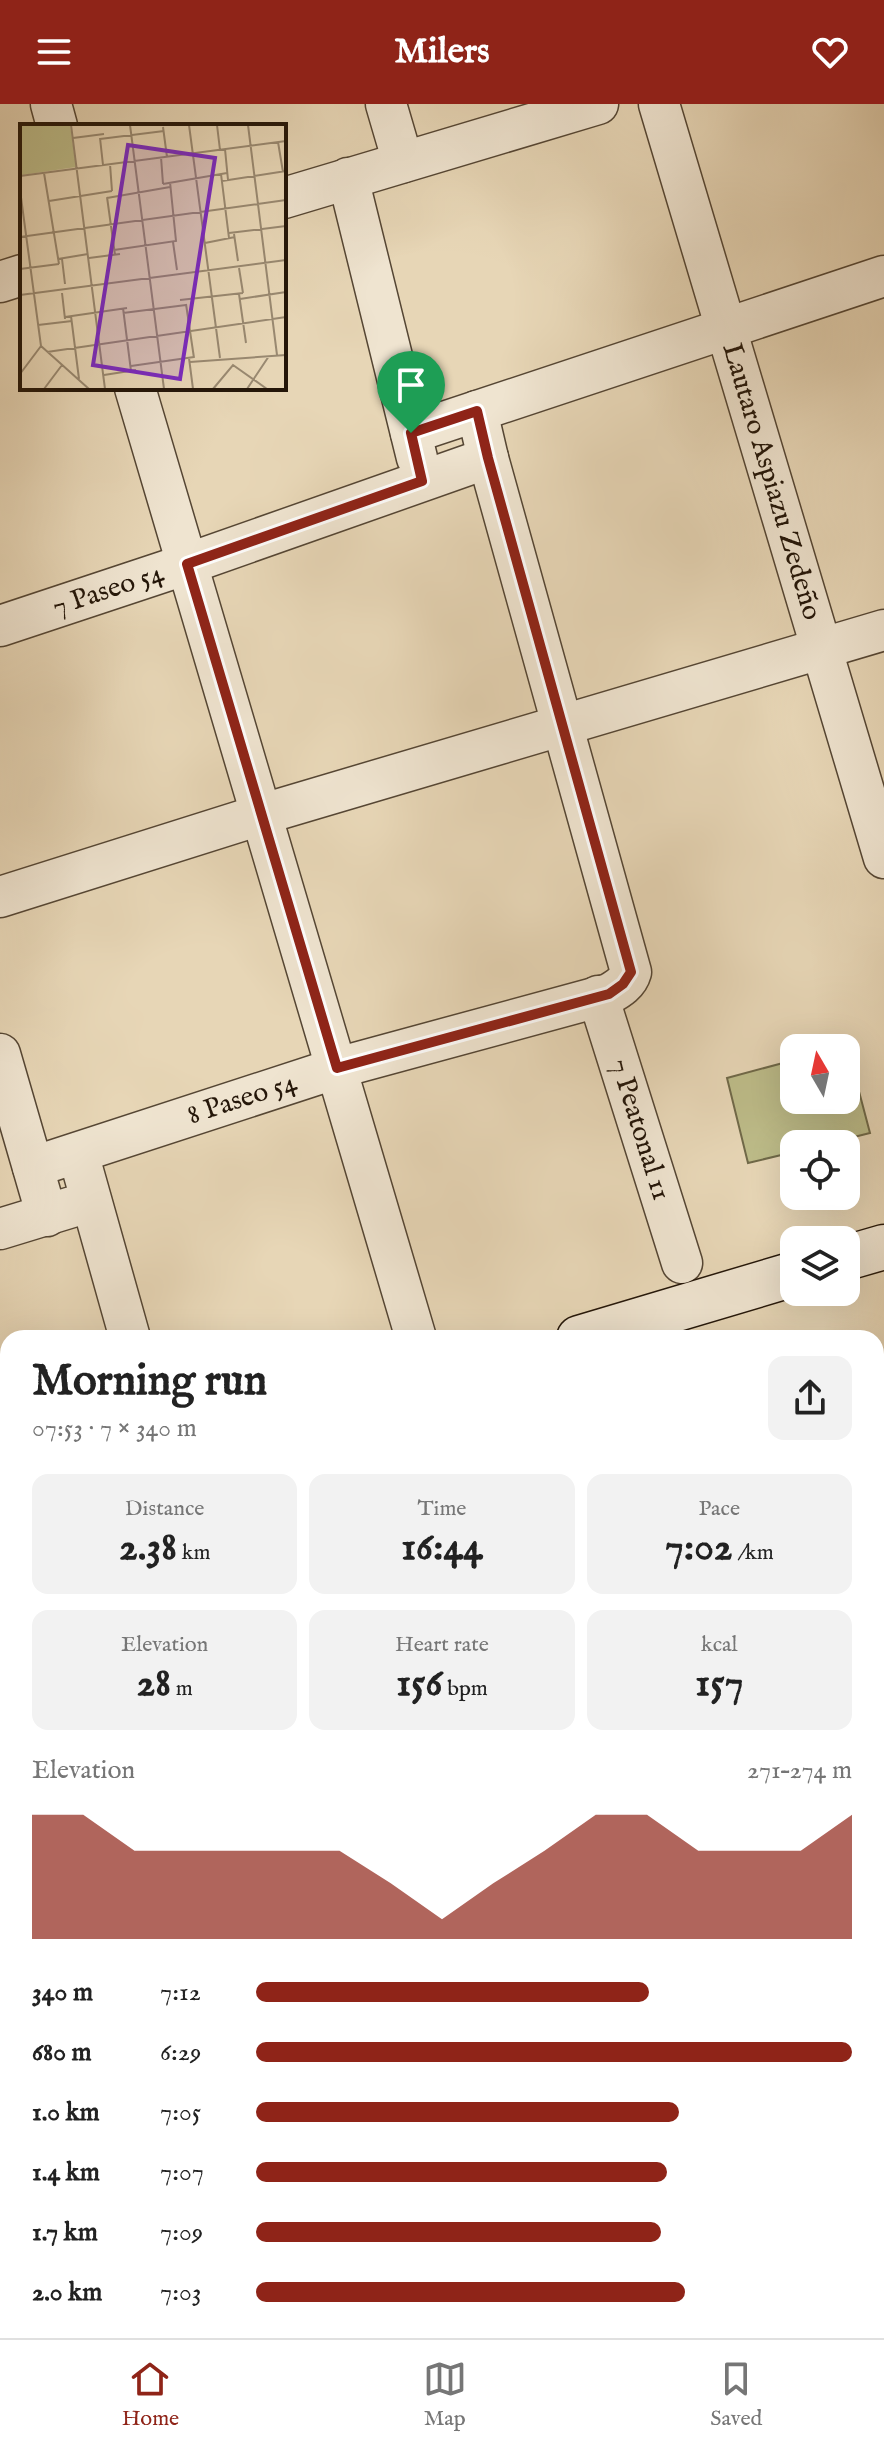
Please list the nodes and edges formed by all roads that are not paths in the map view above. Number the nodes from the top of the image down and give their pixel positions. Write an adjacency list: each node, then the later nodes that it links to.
1 (51, 104): 5 (street)
2 (386, 104): 6 (street)
3 (598, 104): 6 (street)
4 (659, 104): 12 (street, Lautaro Aspiazu Zedeño)
5 (56, 124)
6 (403, 162): 7 (street)
7 (348, 178): 8 (street); 15 (street)
8 (286, 197)
9 (20, 276): 11 (street)
10 (884, 276): 12 (street)
11 (0, 282)
12 (726, 328): 14 (street); 21 (street, Lautaro Aspiazu Zedeño)
13 (136, 390): 18 (street)
14 (477, 411): 15 (street); 16 (street)
15 (411, 433): 17 (street)
16 (488, 458): 17 (street, 7 Paseo 54); 22 (street)
17 (422, 481): 18 (street, 7 Paseo 54)
18 (187, 564): 19 (street, 7 Paseo 54); 23 (street)
19 (0, 626)
20 (884, 630): 21 (street)
21 (822, 649): 22 (street); 24 (street, Lautaro Aspiazu Zedeño)
22 (562, 725): 23 (street); 26 (street, 8 Paseo 54)
23 (263, 814): 25 (street); 28 (street)
24 (884, 858)
25 (0, 897)
26 (598, 996): 28 (street, 8 Paseo 54); 36 (street, 7 Peatonal 11)
27 (0, 1054): 30 (street)
28 (337, 1068): 29 (street, 8 Paseo 54); 39 (street)
29 (78, 1153): 30 (street, 8 Paseo 54); 31 (street)
30 (33, 1167): 32 (street)
31 (91, 1201): 32 (street); 38 (street)
32 (47, 1216): 33 (street)
33 (0, 1229)
34 (884, 1247): 35 (street)
35 (860, 1254)
36 (682, 1263)
37 (780, 1278): 40 (street)
38 (128, 1330)
39 (414, 1330)
40 (606, 1330)

